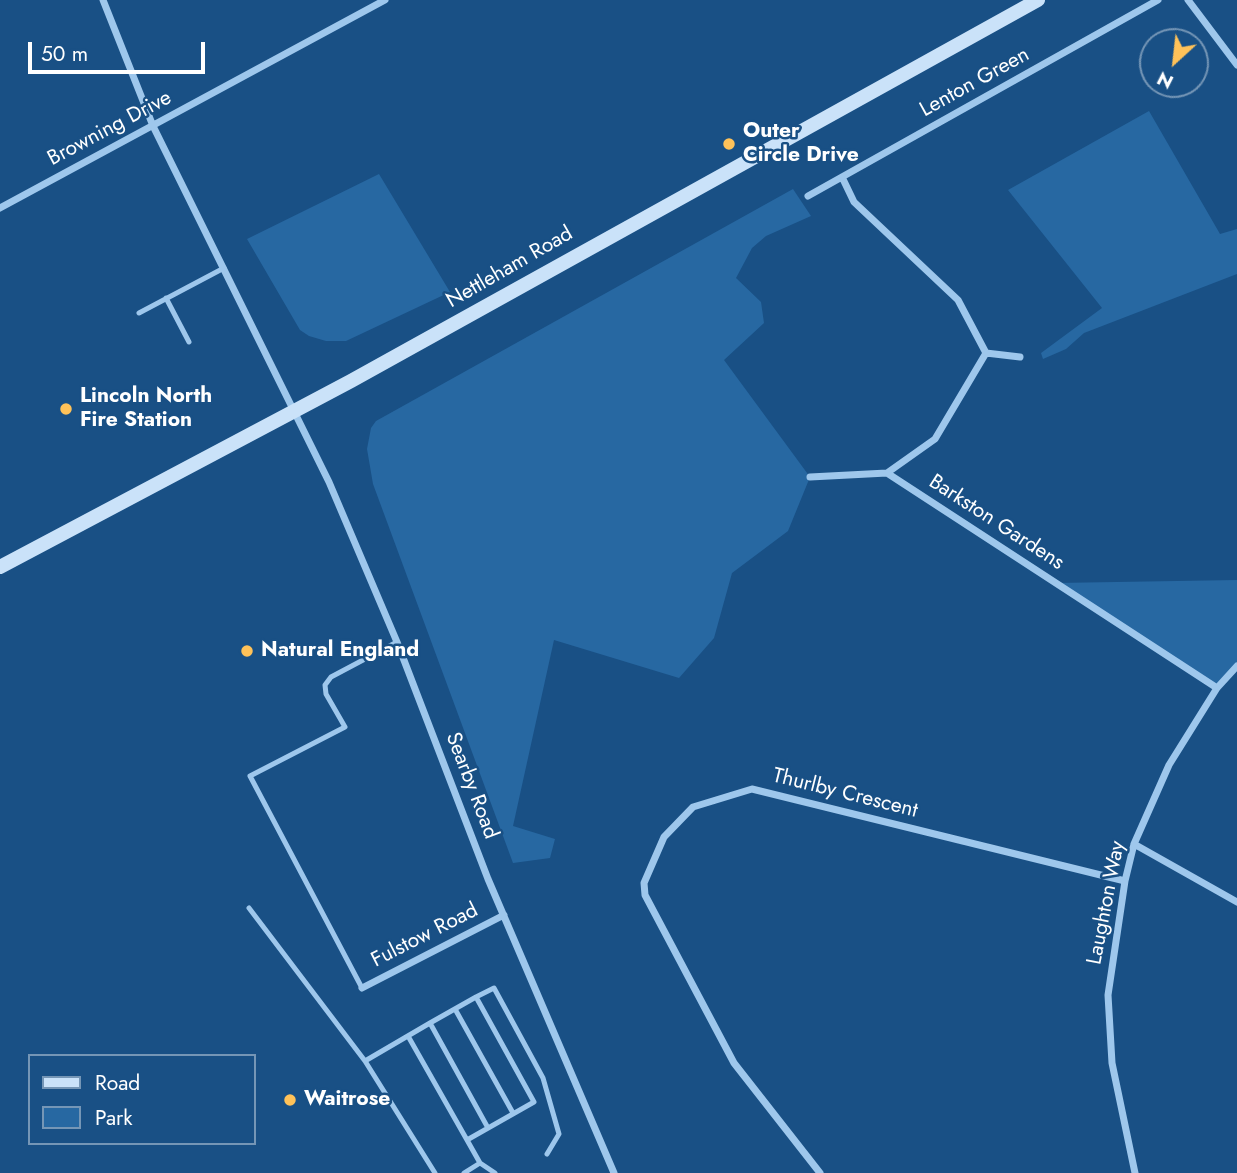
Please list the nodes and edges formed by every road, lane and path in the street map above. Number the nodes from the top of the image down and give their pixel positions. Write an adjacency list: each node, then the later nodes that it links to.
1 (103, 0): 7 (street)
2 (385, 0): 7 (street, Browning Drive)
3 (1038, 0): 17 (main road, Nettleham Road)
4 (1158, 0): 8 (street, Lenton Green)
5 (1188, 0): 6 (street)
6 (1237, 65)
7 (153, 126): 10 (street, Browning Drive); 11 (street)
8 (842, 177): 9 (street, Lenton Green); 15 (street)
9 (808, 196)
10 (0, 208)
11 (223, 268): 12 (lane); 17 (street)
12 (166, 298): 13 (lane); 14 (lane)
13 (139, 313)
14 (189, 342)
15 (986, 354): 16 (street); 18 (street, Barkston Gardens)
16 (1020, 357)
17 (294, 412): 20 (main road, Nettleham Road); 21 (street, Searby Road)
18 (887, 473): 19 (street); 23 (street, Barkston Gardens)
19 (810, 477)
20 (0, 567)
21 (397, 642): 28 (street, Searby Road); 29 (lane)
22 (1237, 666): 23 (street, Laughton Way)
23 (1217, 688): 24 (street, Laughton Way)
24 (1134, 844): 25 (street, Laughton Way); 26 (street)
25 (1125, 881): 44 (street, Thurlby Crescent); 45 (street, Laughton Way)
26 (1237, 902)
27 (249, 908): 34 (lane)
28 (504, 915): 29 (street, Fulstow Road); 43 (street, Searby Road)
29 (362, 988)
30 (476, 997): 31 (lane); 35 (lane); 38 (lane)
31 (455, 1009): 32 (lane); 35 (lane)
32 (430, 1023): 33 (lane); 36 (lane)
33 (408, 1036): 34 (lane); 37 (lane)
34 (365, 1061): 40 (lane)
35 (513, 1114): 36 (lane)
36 (488, 1128): 37 (lane)
37 (467, 1140): 39 (lane)
38 (547, 1154)
39 (481, 1163): 41 (lane); 42 (lane)
40 (435, 1173)
41 (464, 1173)
42 (495, 1173)
43 (614, 1173)
44 (820, 1173)
45 (1135, 1173)

